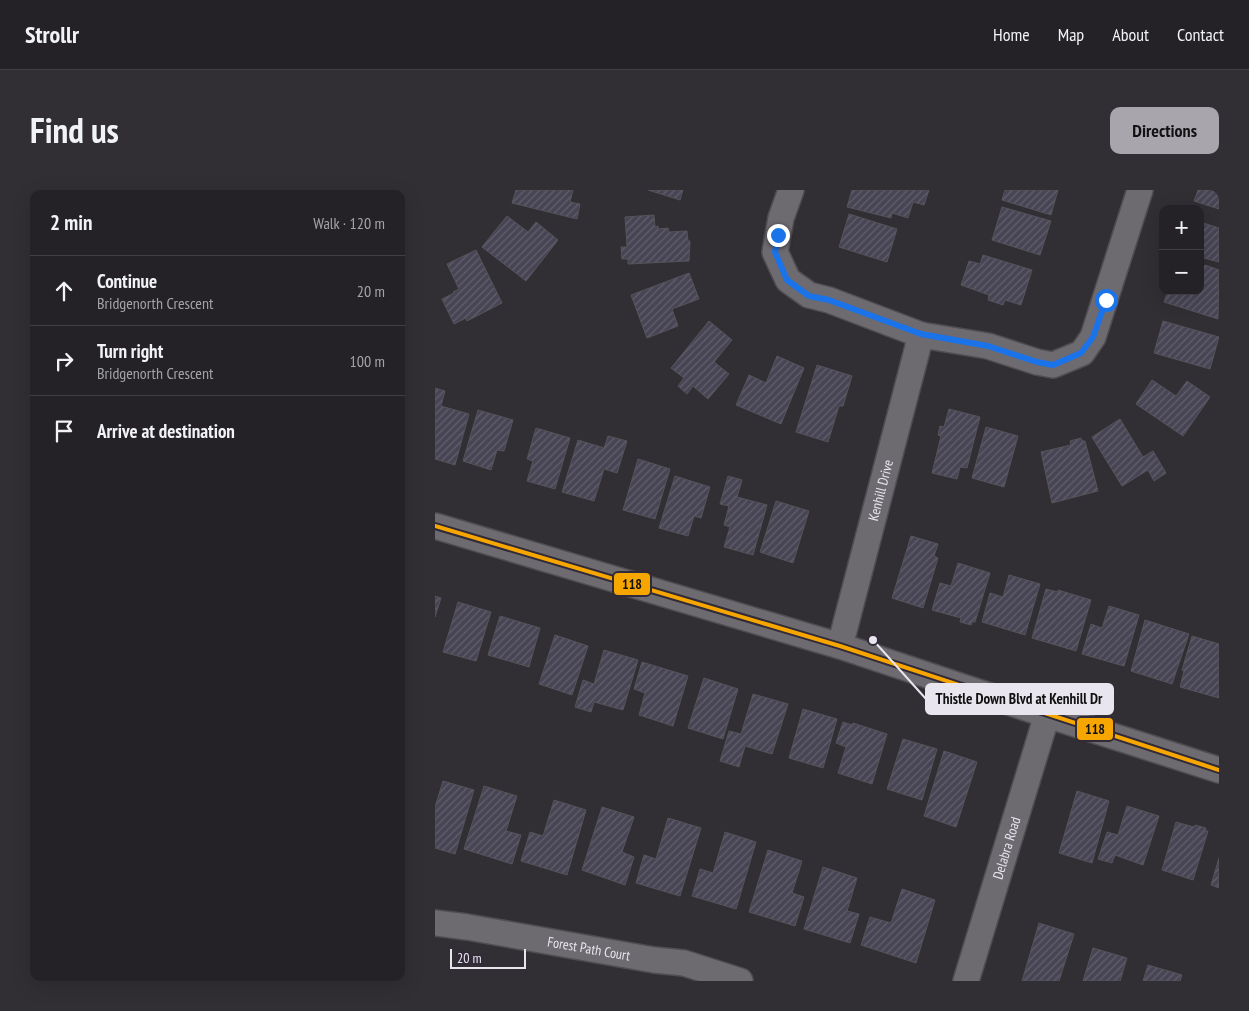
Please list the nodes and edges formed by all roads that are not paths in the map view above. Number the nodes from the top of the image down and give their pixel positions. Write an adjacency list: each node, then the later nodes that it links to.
1 (791, 190): 3 (street)
2 (1140, 190): 3 (street)
3 (921, 334): 5 (street, Kenhill Drive)
4 (435, 526): 5 (street)
5 (841, 646): 6 (street)
6 (1047, 715): 7 (street); 10 (street, Delabra Road)
7 (1219, 770)
8 (435, 923): 9 (street, Forest Path Court)
9 (740, 981)
10 (966, 981)

